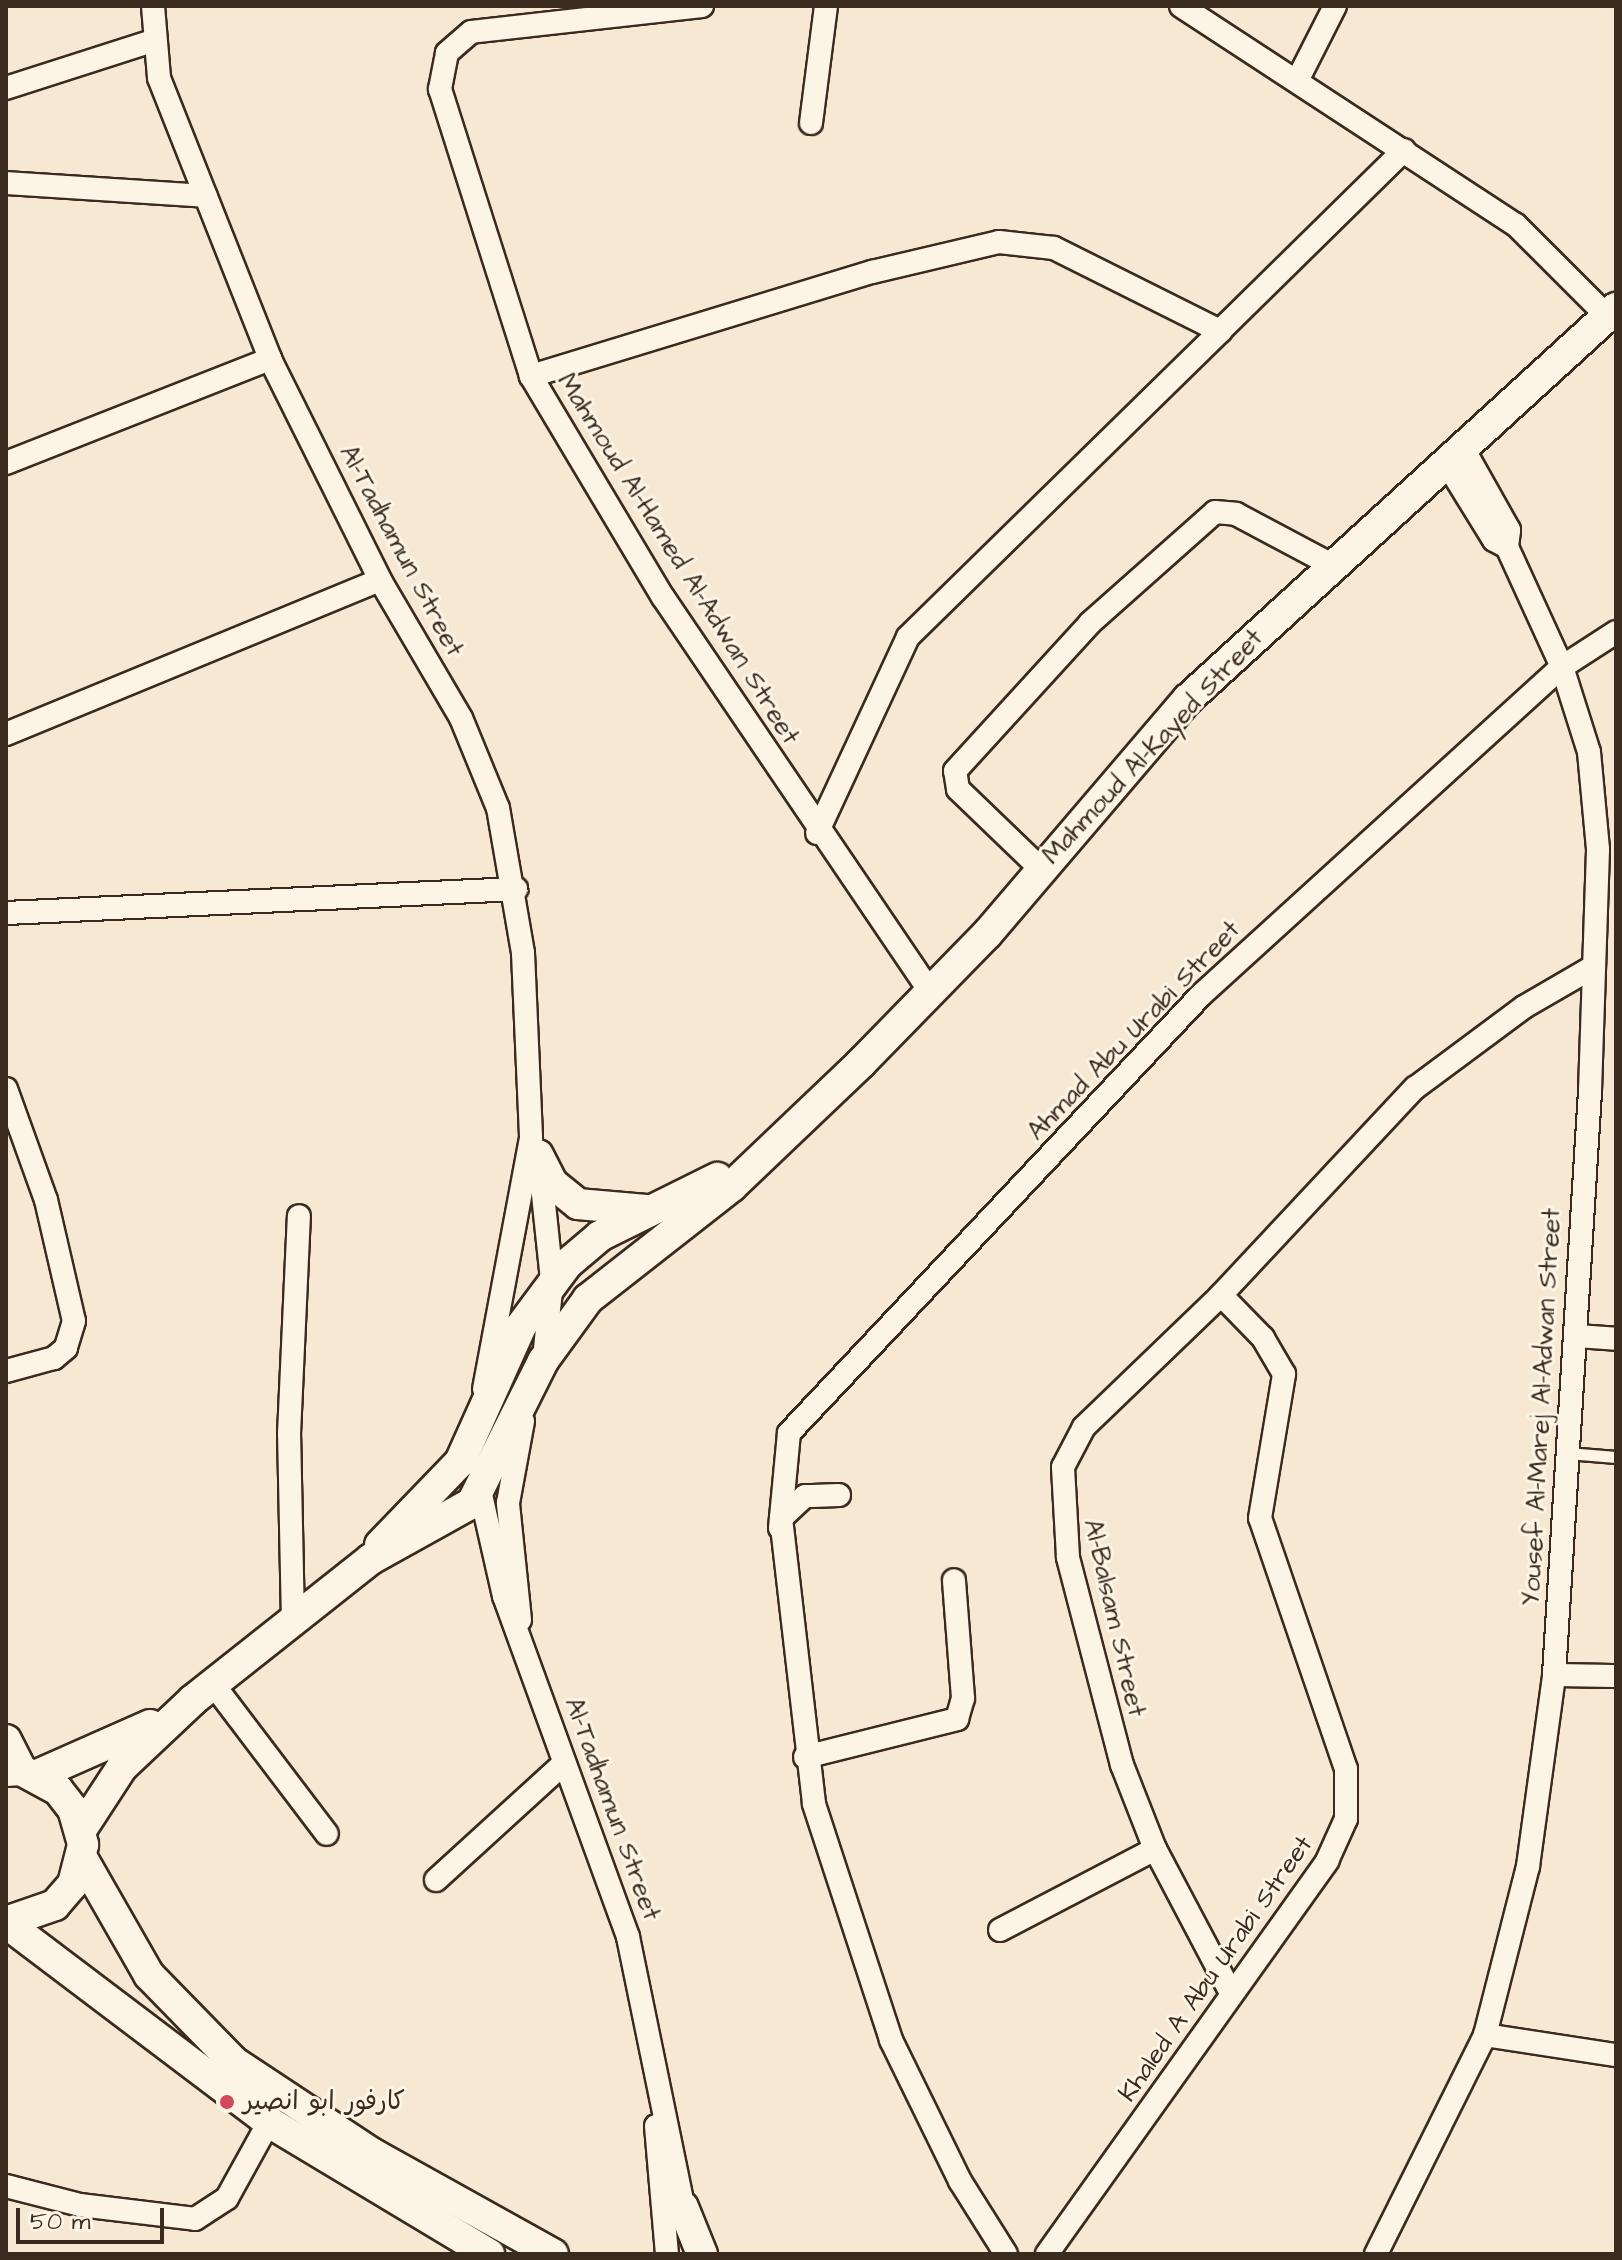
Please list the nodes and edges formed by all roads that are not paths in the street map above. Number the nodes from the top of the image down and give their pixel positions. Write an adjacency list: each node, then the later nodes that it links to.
1 (153, 6): 6 (street, Al-Tadhamun Street)
2 (702, 6): 16 (street, Mahmoud Al-Hamed Al-Adwan Street)
3 (826, 6): 9 (street)
4 (1181, 6): 7 (street)
5 (1335, 6): 7 (street)
6 (152, 41): 8 (street); 12 (street, Al-Tadhamun Street)
7 (1298, 79): 10 (street)
8 (6, 88)
9 (811, 123)
10 (1404, 150): 13 (street); 14 (street)
11 (6, 183): 12 (street)
12 (206, 196): 15 (street, Al-Tadhamun Street)
13 (1611, 312): 17 (street, Mahmoud Al-Kayed Street)
14 (1220, 331): 16 (street); 24 (street)
15 (270, 359): 18 (street); 20 (street, Al-Tadhamun Street)
16 (531, 376): 24 (street, Mahmoud Al-Hamed Al-Adwan Street)
17 (1455, 456): 19 (street, Mahmoud Al-Kayed Street); 22 (street, Yousef Al-Marej Al-Adwan Street)
18 (6, 463)
19 (1330, 564): 25 (street, Mahmoud Al-Kayed Street); 25 (street)
20 (380, 580): 23 (street); 26 (street, Al-Tadhamun Street)
21 (1616, 632): 22 (street, Ahmad Abu Urabi Street)
22 (1562, 667): 28 (street, Yousef Al-Marej Al-Adwan Street); 46 (street, Ahmad Abu Urabi Street)
23 (6, 734)
24 (817, 833): 29 (street, Mahmoud Al-Hamed Al-Adwan Street)
25 (1041, 869): 29 (street, Mahmoud Al-Kayed Street)
26 (516, 889): 27 (street); 31 (street, Al-Tadhamun Street)
27 (6, 913)
28 (1593, 967): 36 (street, Al-Balsam Street); 37 (street, Yousef Al-Marej Al-Adwan Street)
29 (930, 992): 32 (street, Mahmoud Al-Kayed Street)
30 (6, 1089): 40 (street)
31 (535, 1146): 33 (street); 35 (street, Al-Tadhamun Street); 41 (street, Al-Tadhamun Street)
32 (742, 1170): 33 (street, Mahmoud Al-Kayed Street); 39 (street, Mahmoud Al-Kayed Street)
33 (652, 1210): 35 (street, Mahmoud Al-Kayed Street)
34 (299, 1216): 49 (street)
35 (552, 1281): 39 (street, Al-Tadhamun Street); 41 (street, Mahmoud Al-Kayed Street)
36 (1221, 1295): 60 (street, Al-Balsam Street); 64 (street, Khaled A Abu Urabi Street)
37 (1577, 1336): 38 (street); 42 (street, Yousef Al-Marej Al-Adwan Street)
38 (1616, 1339)
39 (543, 1361): 45 (street, Mahmoud Al-Kayed Street); 50 (street, Al-Tadhamun Street)
40 (6, 1371)
41 (478, 1431): 45 (street, Al-Tadhamun Street); 47 (street, Mahmoud Al-Kayed Street)
42 (1567, 1453): 43 (lane); 51 (street, Yousef Al-Marej Al-Adwan Street)
43 (1616, 1457)
44 (839, 1495): 46 (street)
45 (479, 1496): 47 (street, Mahmoud Al-Kayed Street); 50 (street, Al-Tadhamun Street)
46 (780, 1528): 55 (street, Ahmad Abu Urabi Street)
47 (371, 1559): 49 (street, Mahmoud Al-Kayed Street)
48 (954, 1580): 55 (street)
49 (293, 1622): 53 (street, Mahmoud Al-Kayed Street)
50 (520, 1625): 56 (street, Al-Tadhamun Street)
51 (1554, 1675): 52 (street); 65 (street, Yousef Al-Marej Al-Adwan Street)
52 (1616, 1676)
53 (203, 1692): 57 (street, Mahmoud Al-Kayed Street); 58 (street); 59 (street, Mahmoud Al-Kayed Street)
54 (6, 1740): 57 (street)
55 (805, 1757): 76 (street, Ahmad Abu Urabi Street)
56 (562, 1765): 61 (street); 67 (street, Al-Tadhamun Street)
57 (21, 1773): 59 (street)
58 (327, 1834)
59 (81, 1844): 62 (street, Mahmoud Al-Kayed Street); 72 (street)
60 (1155, 1849): 63 (street); 64 (street, Al-Balsam Street)
61 (436, 1880)
62 (6, 1922): 68 (street)
63 (1000, 1930)
64 (1230, 1991): 77 (street, Khaled A Abu Urabi Street)
65 (1485, 2035): 66 (street); 78 (street, Yousef Al-Marej Al-Adwan Street)
66 (1616, 2055)
67 (660, 2109): 70 (street, Al-Tadhamun Street); 73 (street, Al-Tadhamun Street)
68 (269, 2122): 69 (street); 71 (street)
69 (6, 2186)
70 (683, 2207): 74 (street, Al-Tadhamun Street); 75 (street)
71 (489, 2254)
72 (553, 2254)
73 (667, 2254)
74 (693, 2254)
75 (702, 2254)
76 (1006, 2254)
77 (1047, 2254)
78 (1376, 2254)

